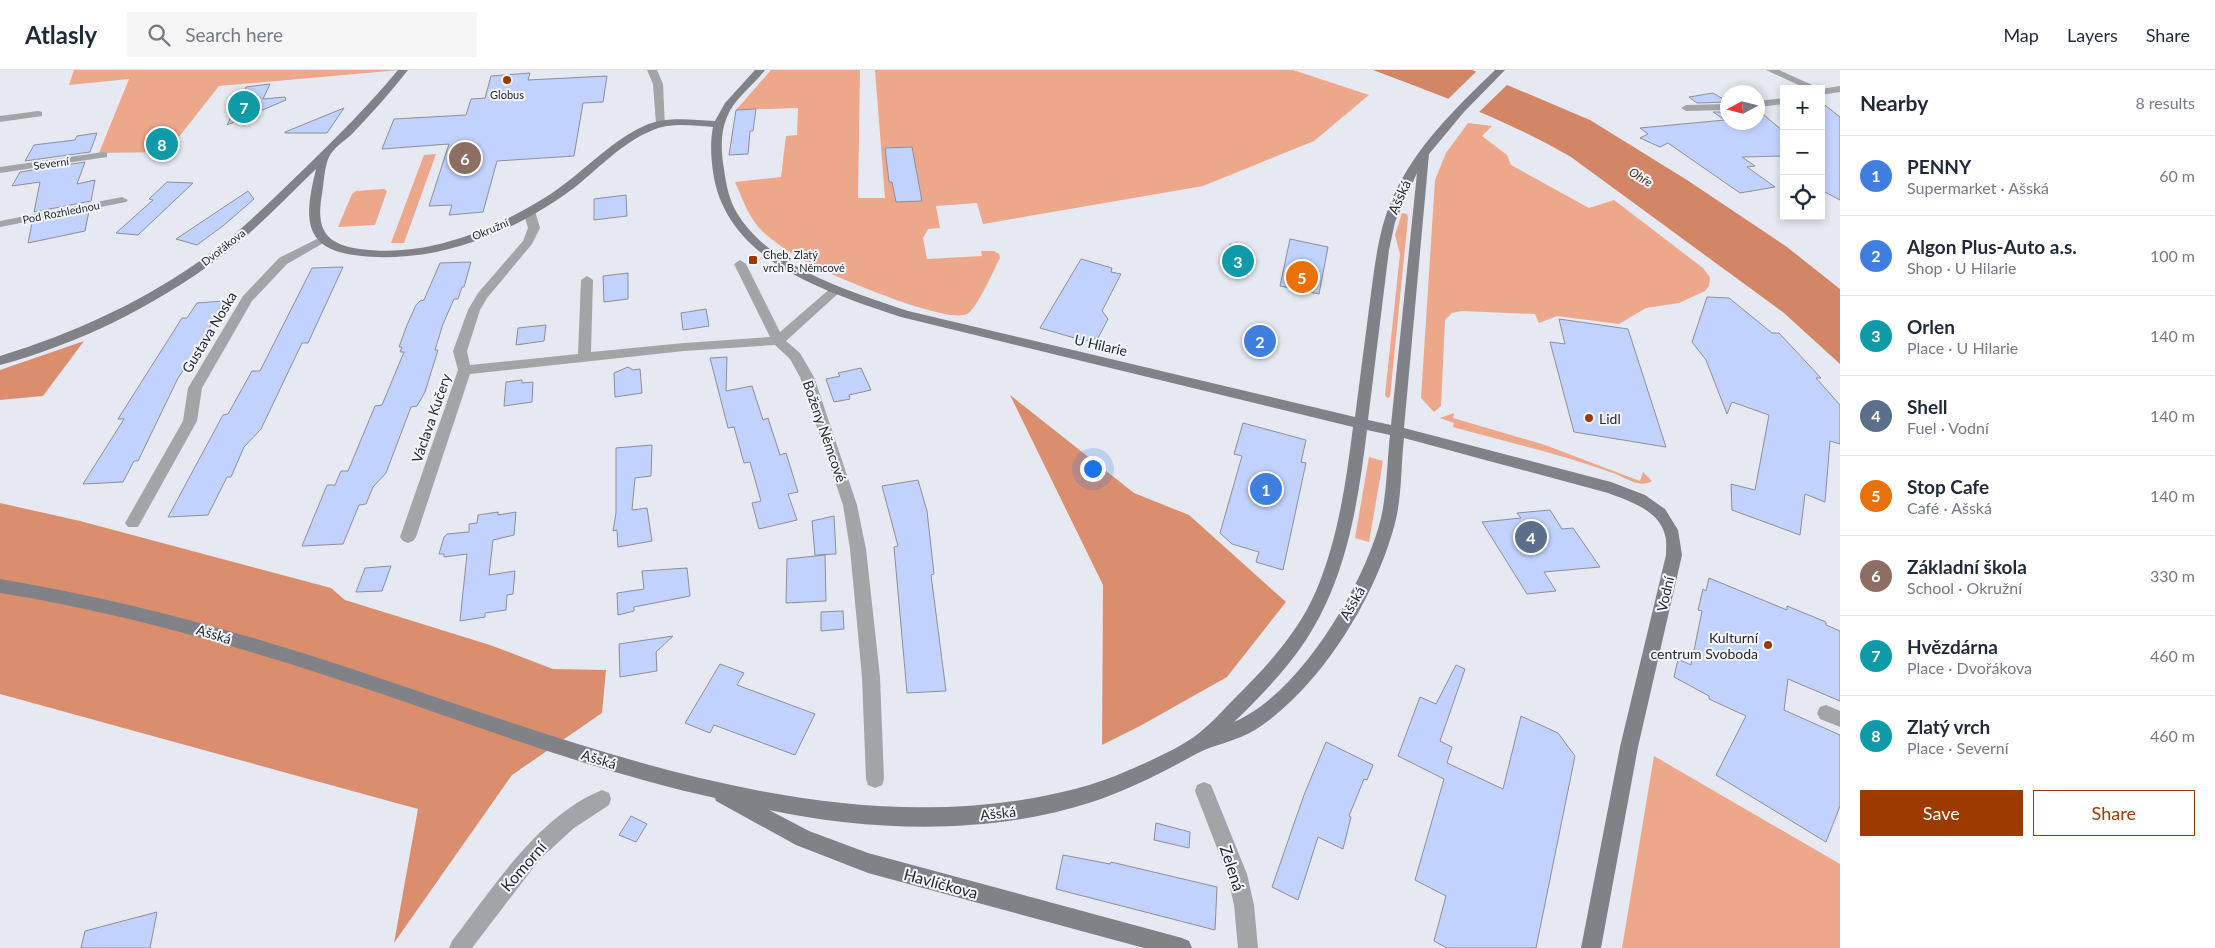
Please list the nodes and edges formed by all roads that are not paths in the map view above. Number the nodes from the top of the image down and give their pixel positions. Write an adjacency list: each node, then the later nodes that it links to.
1 (404, 70): 19 (street, Dvořákova)
2 (652, 70): 15 (street)
3 (760, 70): 16 (street)
4 (1771, 70): 6 (street)
5 (1499, 71): 17 (street, Ašská)
6 (1806, 85)
7 (1840, 88): 8 (street)
8 (1825, 90)
9 (1780, 102): 10 (street)
10 (1765, 103)
11 (1720, 107): 12 (street)
12 (1686, 108)
13 (38, 114): 14 (street)
14 (0, 119)
15 (661, 124): 16 (street, Okružní); 22 (street, Okružní)
16 (720, 124): 27 (street)
17 (1424, 154): 32 (street, Ašská); 33 (street, Ašská)
18 (103, 155): 20 (street, Severní)
19 (324, 156): 24 (street); 30 (street, Dvořákova)
20 (0, 170)
21 (122, 200): 23 (street, Pod Rozhlednou)
22 (530, 211): 24 (street, Okružní); 31 (street, Václava Kučery)
23 (0, 224)
24 (323, 239): 34 (street, Gustava Noska)
25 (740, 264): 28 (street, Boženy Němcové)
26 (587, 280): 29 (street)
27 (836, 290): 28 (street); 32 (street, U Hilarie)
28 (778, 340): 29 (street); 38 (street, Boženy Němcové)
29 (584, 359): 31 (street)
30 (0, 361)
31 (464, 370): 35 (street, Václava Kučery)
32 (1361, 424): 33 (street); 37 (street, Ašská)
33 (1398, 432): 37 (street, Ašská); 45 (street, Vodní)
34 (133, 523)
35 (408, 537)
36 (0, 586): 39 (street, Ašská)
37 (1203, 741): 39 (street, Ašská)
38 (875, 779)
39 (711, 788): 43 (street, Havlíčkova)
40 (1204, 791): 44 (street, Zelená)
41 (602, 800): 42 (street, Komorní)
42 (460, 948)
43 (1182, 948)
44 (1248, 948)
45 (1591, 948)

